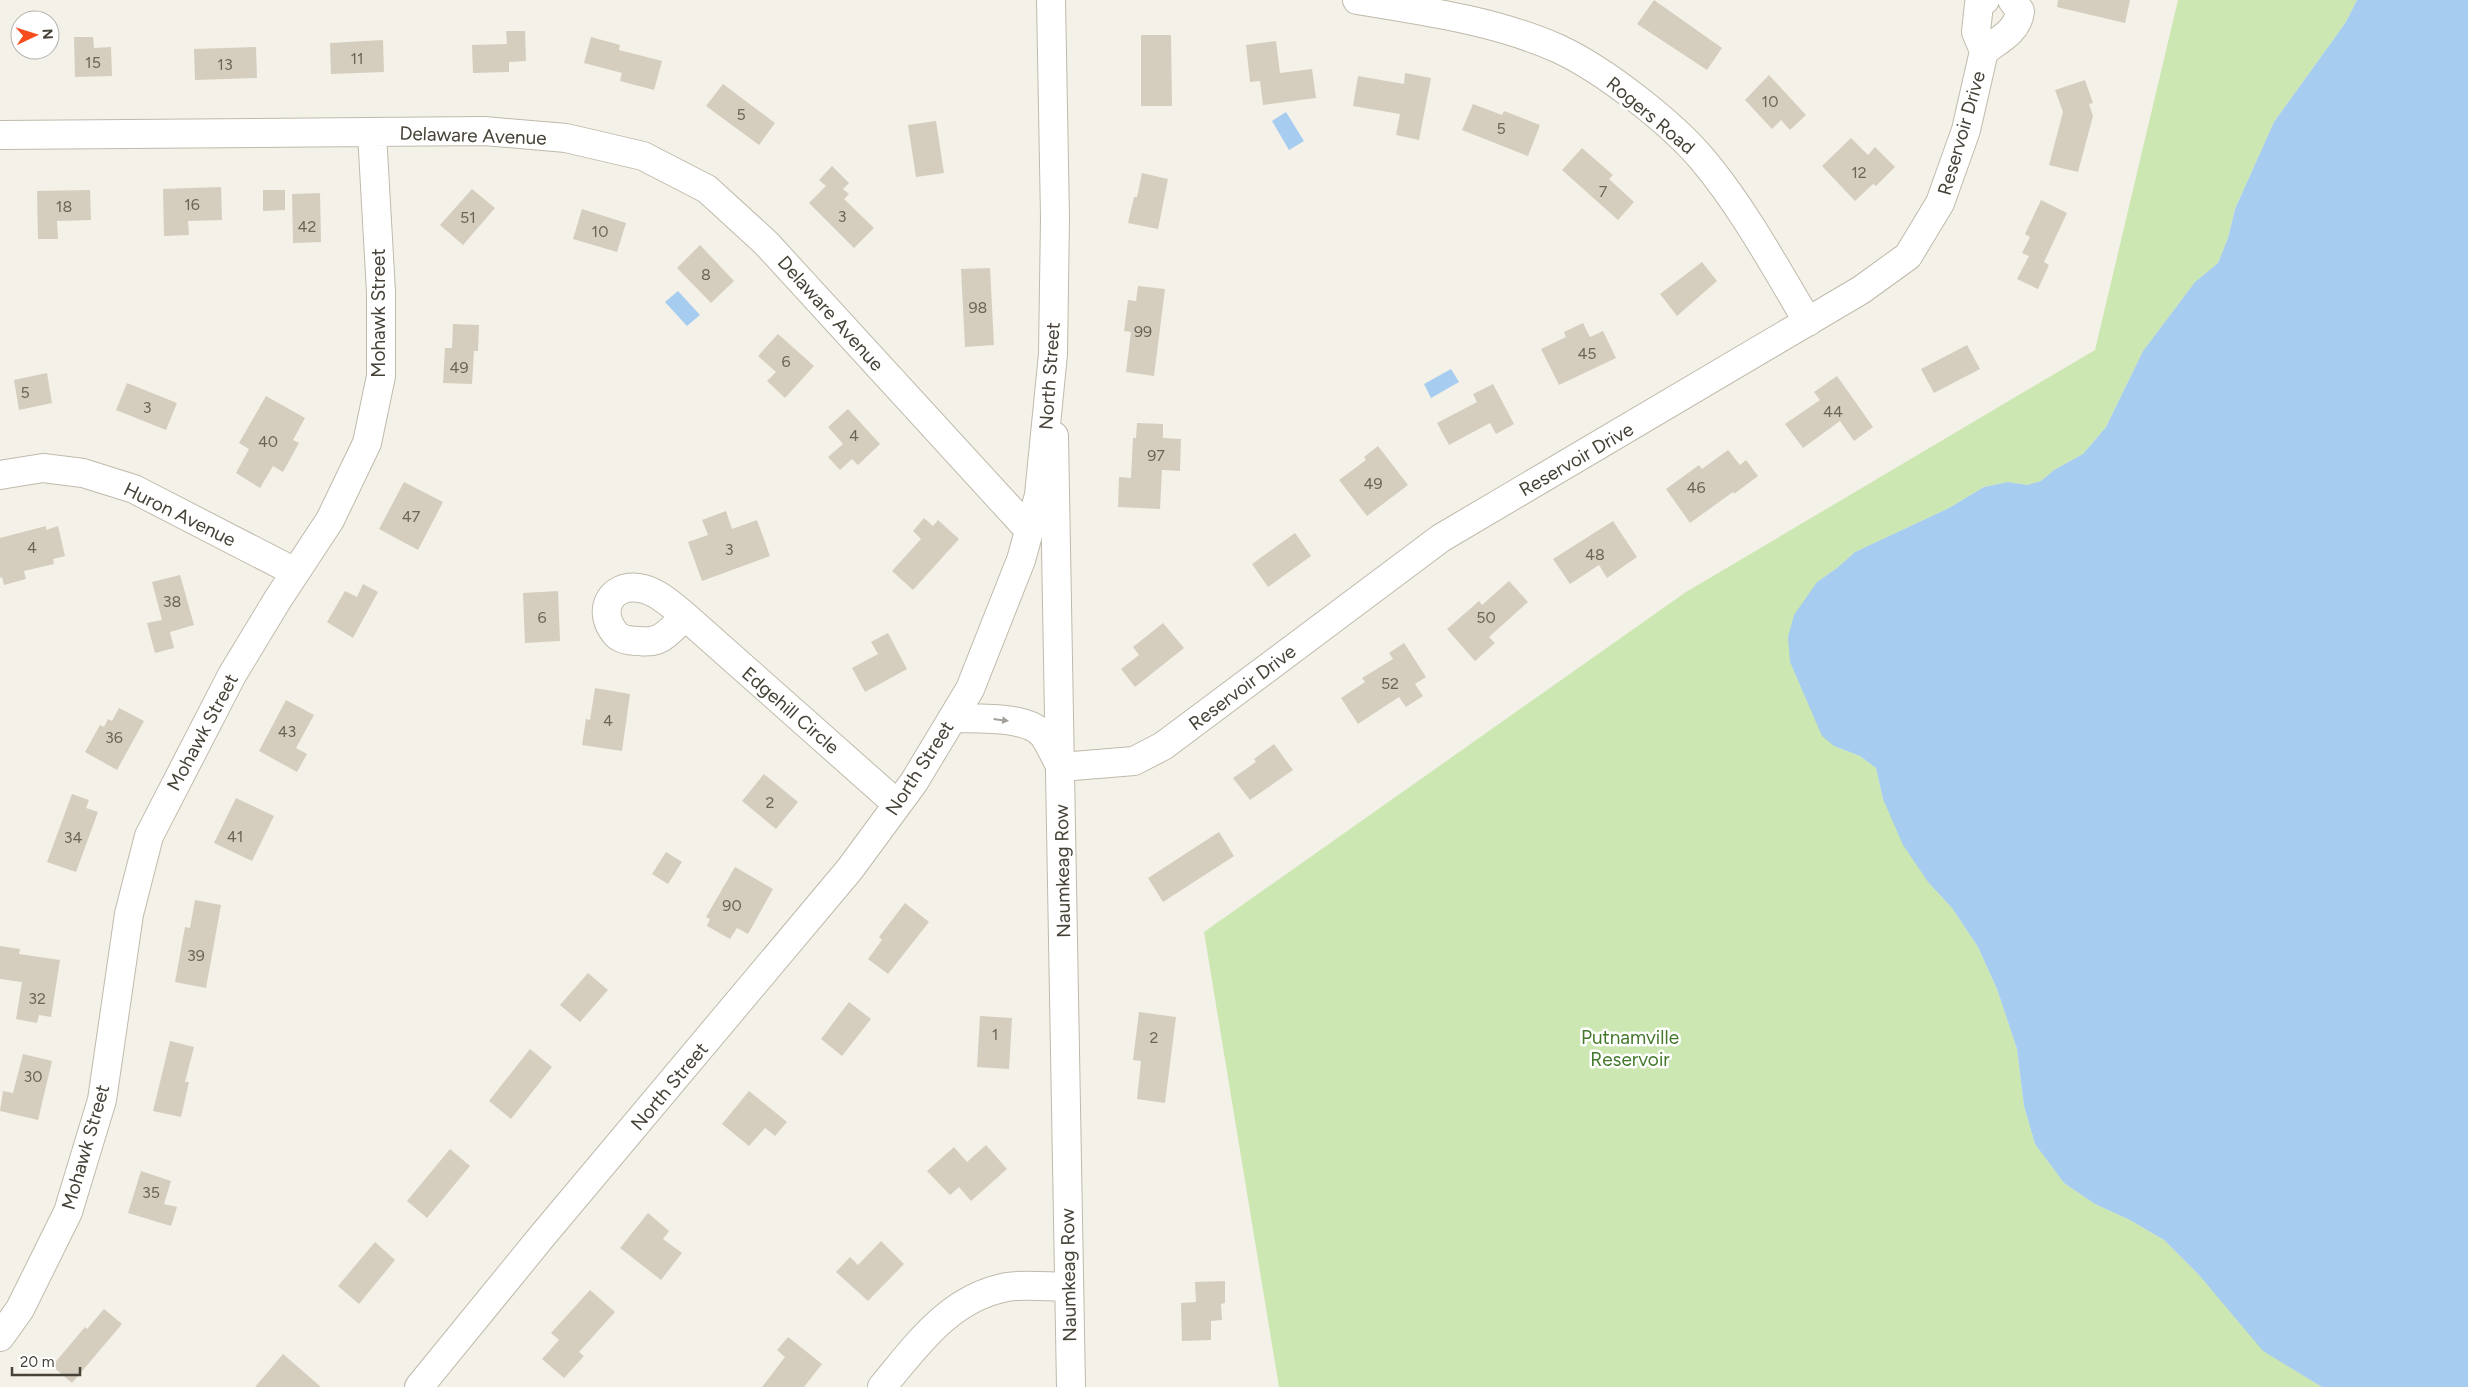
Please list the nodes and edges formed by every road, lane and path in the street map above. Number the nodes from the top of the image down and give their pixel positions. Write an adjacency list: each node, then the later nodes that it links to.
1 (1051, 0): 10 (street, North Street)
2 (1357, 0): 5 (street, Rogers Road)
3 (1985, 0): 6 (street, Reservoir Drive)
4 (2012, 0): 6 (street, Reservoir Drive)
5 (1386, 2): 9 (street, Rogers Road)
6 (1984, 51): 9 (street, Reservoir Drive)
7 (372, 133): 8 (street, Delaware Avenue); 12 (street, Delaware Avenue); 13 (street, Mohawk Street)
8 (0, 135)
9 (1808, 322): 16 (street, Reservoir Drive)
10 (1052, 354): 12 (street, North Street); 16 (street, Naumkeag Row)
11 (0, 475): 13 (street, Huron Avenue)
12 (1029, 530): 15 (street, North Street)
13 (295, 572): 19 (street, Mohawk Street)
14 (685, 616): 17 (street, Edgehill Circle)
15 (953, 718): 16 (street, one-way to 16); 17 (street, North Street)
16 (1061, 767): 18 (street, Naumkeag Row)
17 (897, 804): 20 (street, North Street)
18 (1068, 1287): 21 (street); 22 (street, Naumkeag Row)
19 (0, 1337)
20 (419, 1387)
21 (882, 1387)
22 (1071, 1387)

